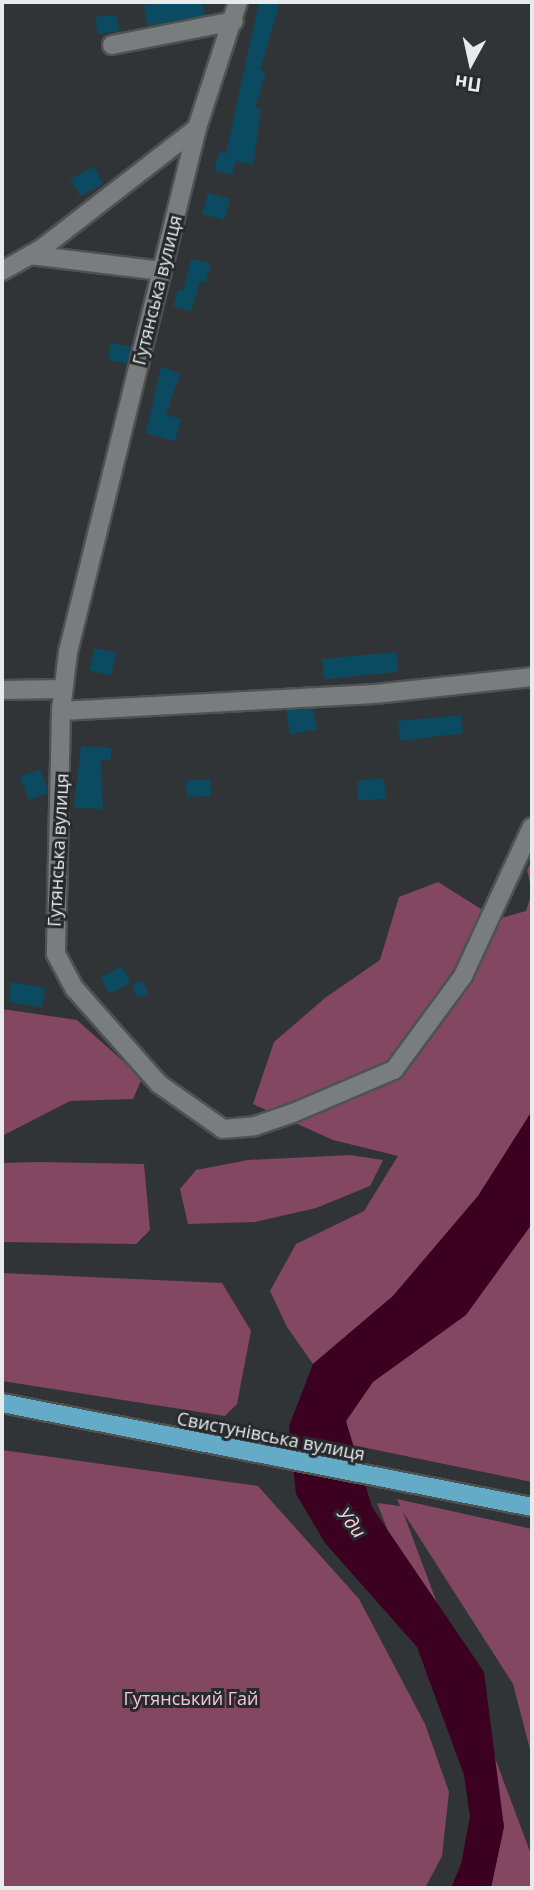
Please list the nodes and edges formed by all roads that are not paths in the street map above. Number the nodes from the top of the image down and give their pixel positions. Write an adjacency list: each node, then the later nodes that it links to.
1 (238, 2): 2 (street, Гутянська вулиця)
2 (234, 21): 3 (street); 4 (street, Гутянська вулиця)
3 (112, 45)
4 (197, 128): 5 (street); 7 (street, Гутянська вулиця)
5 (30, 255): 6 (street); 7 (street)
6 (2, 271)
7 (162, 271): 9 (street, Гутянська вулиця)
8 (532, 677): 11 (street)
9 (62, 689): 10 (street); 11 (street, Гутянська вулиця)
10 (2, 690)
11 (61, 711): 12 (street, Гутянська вулиця)
12 (532, 827)
13 (2, 1403): 14 (main road, Свистунівська вулиця)
14 (532, 1507)

